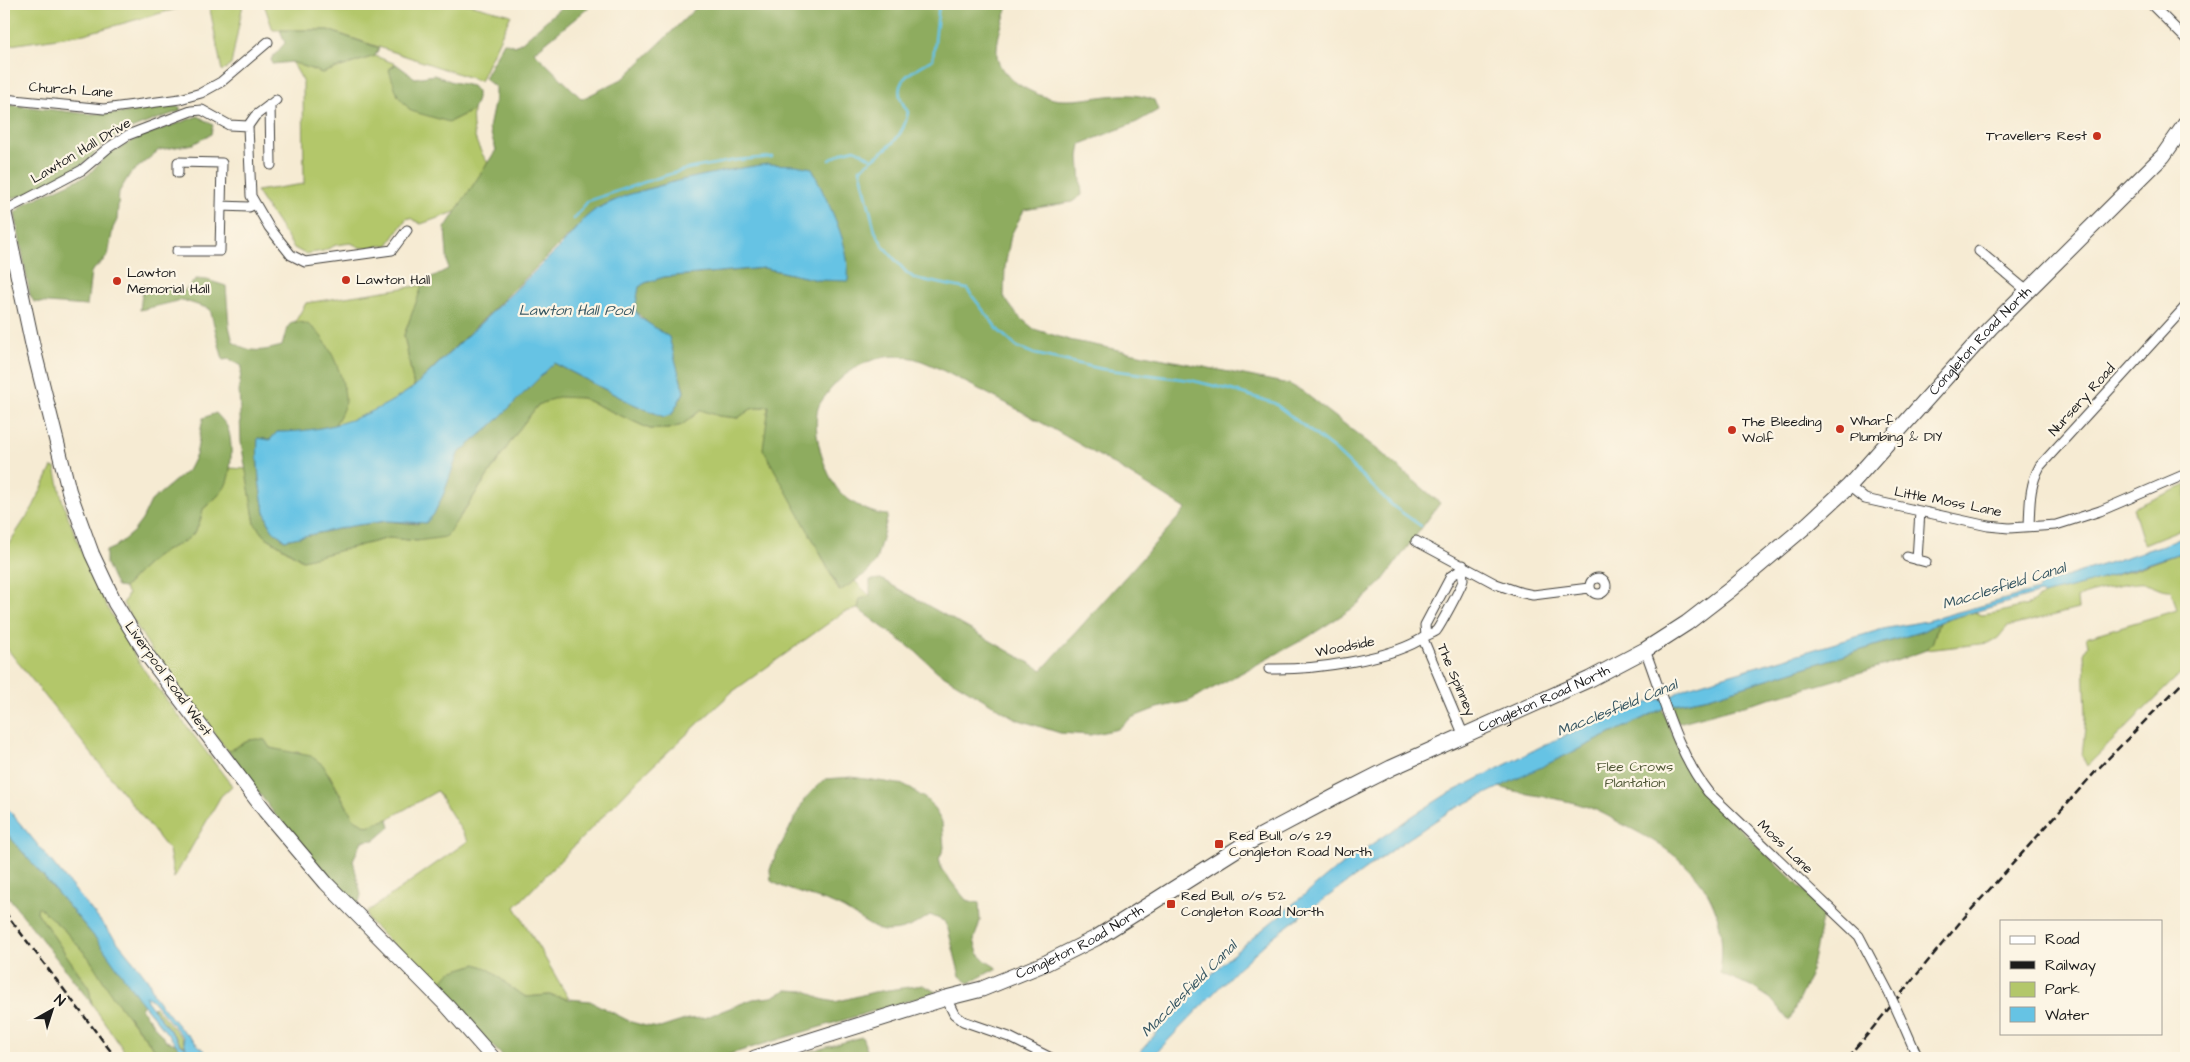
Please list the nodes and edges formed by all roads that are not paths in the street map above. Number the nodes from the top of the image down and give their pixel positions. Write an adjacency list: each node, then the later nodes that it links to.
1 (2151, 4): 2 (street)
2 (2186, 38)
3 (268, 42): 5 (street, Church Lane)
4 (4, 99): 5 (street, Church Lane)
5 (180, 99): 6 (street)
6 (191, 111): 8 (street); 13 (street, Lawton Hall Drive)
7 (2186, 122): 17 (highway, Congleton Road North)
8 (248, 126): 9 (street); 11 (street)
9 (271, 165)
10 (178, 173): 12 (street)
11 (255, 204): 12 (street); 14 (street)
12 (221, 206): 15 (street)
13 (4, 211): 32 (main road, Liverpool Road West)
14 (406, 230)
15 (177, 250)
16 (1979, 251): 17 (street)
17 (2027, 291): 20 (highway, Congleton Road North)
18 (2186, 306): 22 (street, Nursery Road)
19 (2186, 474): 22 (street, Little Moss Lane)
20 (1849, 486): 21 (street, Little Moss Lane); 28 (highway, Congleton Road North)
21 (1920, 511): 22 (street, Little Moss Lane); 24 (street)
22 (2029, 526)
23 (1416, 541): 25 (street)
24 (1907, 557)
25 (1462, 568): 26 (street); 27 (street, The Spinney); 27 (street, The Spinney)
26 (1590, 588)
27 (1425, 637): 29 (street, Woodside); 30 (street, The Spinney)
28 (1645, 650): 30 (highway, Congleton Road North); 35 (street, Moss Lane, bridge)
29 (1269, 669)
30 (1464, 736): 31 (highway, Congleton Road North)
31 (946, 998): 33 (highway, Congleton Road North); 34 (street)
32 (493, 1058)
33 (755, 1058)
34 (1051, 1058)
35 (1918, 1058)

